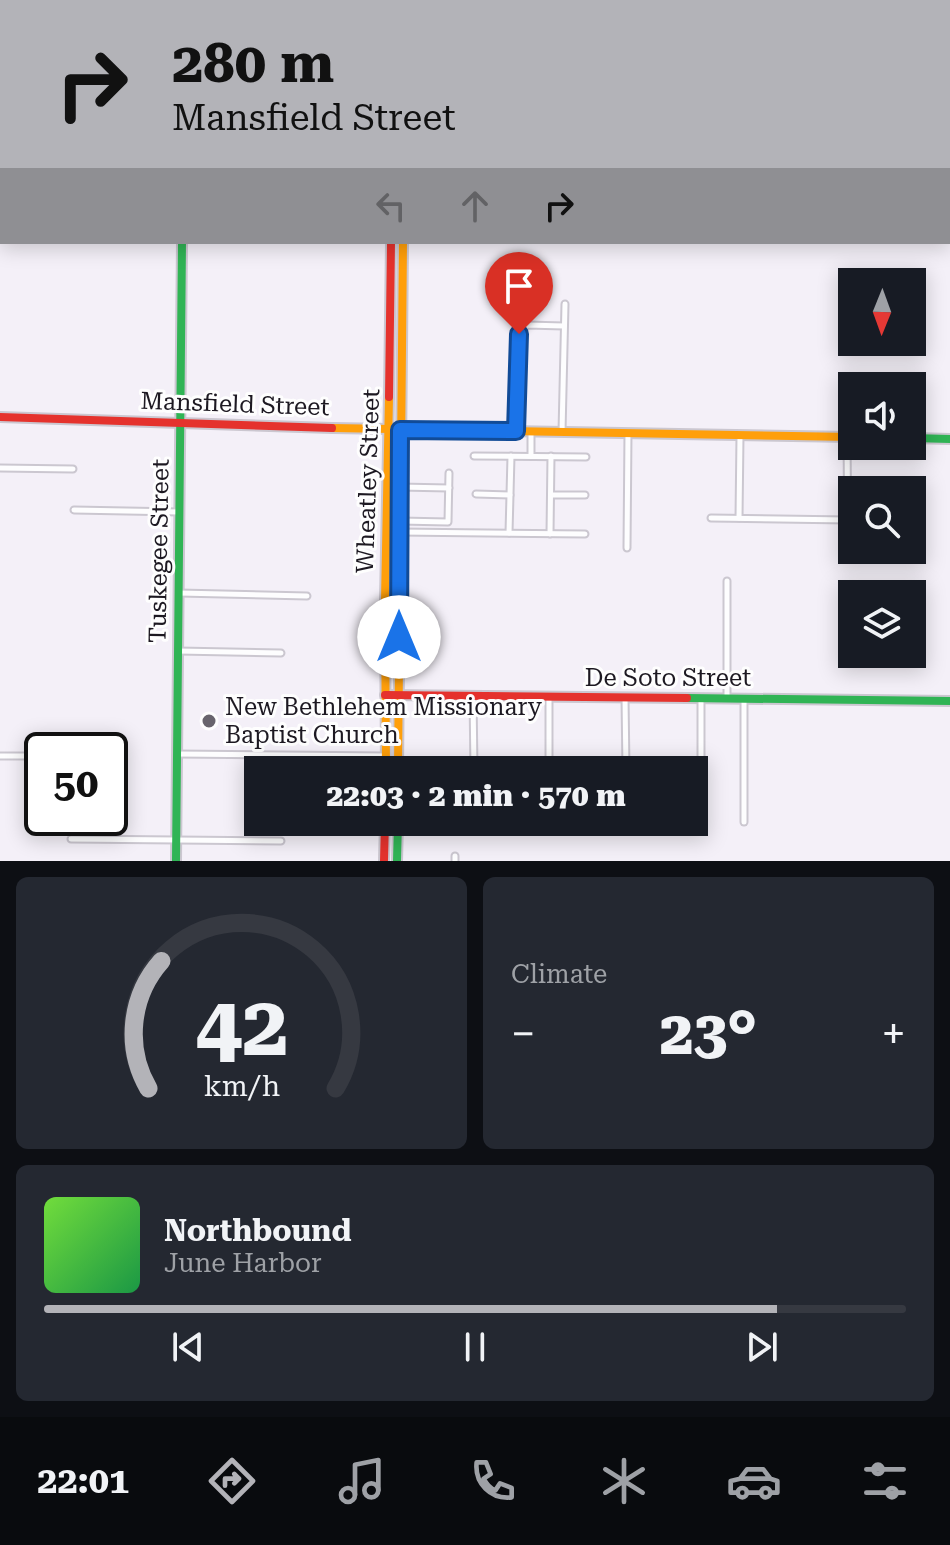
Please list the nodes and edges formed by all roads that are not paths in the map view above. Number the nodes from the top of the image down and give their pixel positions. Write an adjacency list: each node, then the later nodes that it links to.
1 (182, 244): 11 (street, Tuskegee Street)
2 (391, 244): 4 (street, Wheatley Street)
3 (403, 244): 5 (street, Wheatley Street)
4 (391, 261): 5 (street); 8 (street, Wheatley Street)
5 (403, 261): 9 (street, Wheatley Street)
6 (565, 304): 7 (street)
7 (564, 326): 14 (street); 16 (street)
8 (390, 345): 9 (street); 12 (street, Wheatley Street)
9 (402, 345): 13 (street, Wheatley Street)
10 (0, 417): 11 (street, Mansfield Street)
11 (181, 423): 12 (street, Mansfield Street); 37 (street, Tuskegee Street)
12 (387, 429): 13 (street, Mansfield Street); 41 (street, Wheatley Street)
13 (400, 430): 14 (street, Mansfield Street); 30 (street, Wheatley Street)
14 (516, 431): 15 (street, Mansfield Street)
15 (531, 431): 16 (street, Mansfield Street); 24 (street)
16 (562, 432): 17 (street, Mansfield Street)
17 (628, 433): 18 (street, Mansfield Street); 47 (street)
18 (740, 436): 19 (street, Mansfield Street); 39 (street)
19 (838, 437)
20 (926, 438): 21 (street)
21 (950, 439)
22 (474, 456): 23 (street)
23 (511, 456): 24 (street); 33 (street)
24 (531, 456): 25 (street)
25 (551, 456): 26 (street); 34 (street)
26 (586, 457)
27 (0, 468): 28 (street)
28 (73, 469)
29 (449, 473): 31 (street)
30 (399, 487): 31 (street); 42 (street, Wheatley Street)
31 (449, 488): 42 (street)
32 (476, 494): 33 (street)
33 (510, 495): 44 (street)
34 (551, 495): 35 (street); 45 (street)
35 (585, 495)
36 (74, 510): 37 (street)
37 (179, 512): 49 (street, Tuskegee Street)
38 (711, 518): 39 (street)
39 (739, 518): 40 (street)
40 (838, 520)
41 (387, 521): 42 (street); 51 (street, Wheatley Street)
42 (399, 521): 43 (street, Wheatley Street)
43 (399, 532): 44 (street); 52 (street, Wheatley Street)
44 (509, 533): 45 (street)
45 (550, 534): 46 (street)
46 (585, 534)
47 (627, 548)
48 (727, 581): 61 (street)
49 (179, 593): 50 (street); 53 (street, Tuskegee Street)
50 (307, 596)
51 (385, 607): 52 (street); 55 (street, Wheatley Street)
52 (399, 608): 56 (street, Wheatley Street)
53 (178, 651): 54 (street); 64 (street, Tuskegee Street)
54 (281, 653)
55 (385, 695): 56 (street, De Soto Street); 67 (street, Wheatley Street)
56 (398, 695): 57 (street, De Soto Street); 68 (street, Wheatley Street)
57 (473, 696): 58 (street, De Soto Street); 69 (street)
58 (549, 697): 59 (street, De Soto Street); 70 (street)
59 (625, 697): 60 (street, De Soto Street); 71 (street)
60 (701, 698): 61 (street, De Soto Street); 72 (street)
61 (727, 698): 62 (street, De Soto Street)
62 (744, 699): 63 (street, De Soto Street); 73 (street)
63 (950, 701)
64 (177, 754): 67 (street); 77 (street, Tuskegee Street)
65 (0, 756): 66 (street)
66 (24, 756)
67 (386, 756)
68 (398, 756)
69 (474, 756)
70 (549, 756)
71 (626, 756)
72 (701, 756)
73 (744, 822)
74 (385, 836): 79 (street)
75 (398, 836): 80 (street)
76 (71, 839): 77 (street)
77 (176, 840): 78 (street); 81 (street, Tuskegee Street)
78 (281, 841)
79 (384, 860): 80 (street)
80 (397, 860)
81 (176, 861)

